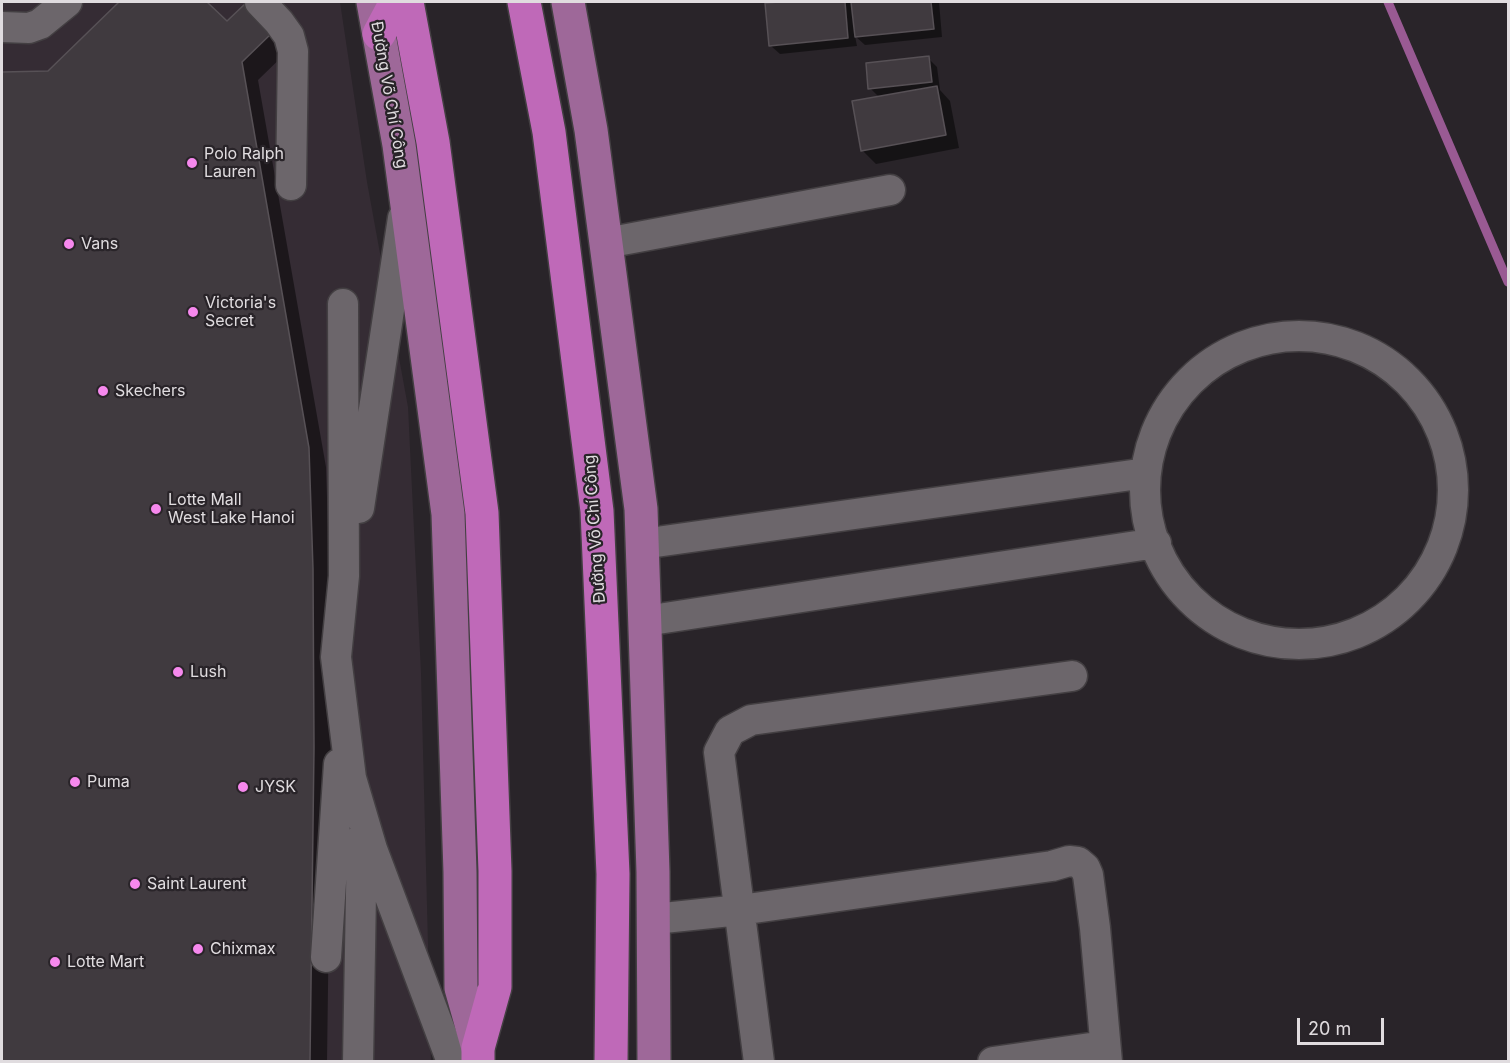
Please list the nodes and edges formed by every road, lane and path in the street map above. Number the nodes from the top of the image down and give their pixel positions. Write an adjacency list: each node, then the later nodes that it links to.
1 (64, 2): 8 (street)
2 (260, 2): 10 (street)
3 (373, 2): 9 (main road, Đường Võ Chí Công)
4 (396, 2): 9 (highway)
5 (407, 2): 27 (highway, Đường Võ Chí Công)
6 (524, 2): 29 (highway, Đường Võ Chí Công)
7 (568, 2): 13 (main road)
8 (2, 27)
9 (379, 34): 12 (main road, Đường Võ Chí Công)
10 (291, 185)
11 (890, 190): 13 (street)
12 (406, 200): 18 (street); 27 (main road, Đường Võ Chí Công)
13 (606, 243): 17 (main road)
14 (343, 304): 18 (street)
15 (1146, 473): 16 (street); 16 (street); 17 (street)
16 (1156, 543): 19 (street)
17 (642, 544): 19 (main road)
18 (344, 576): 21 (street)
19 (645, 621): 24 (main road)
20 (1072, 676): 23 (street)
21 (342, 719): 22 (street); 25 (street)
22 (363, 817): 27 (street); 28 (street)
23 (740, 910): 24 (street); 26 (street); 31 (street)
24 (654, 919): 30 (main road)
25 (326, 957)
26 (1105, 1054): 32 (street)
27 (469, 1057)
28 (358, 1062)
29 (611, 1062)
30 (654, 1062)
31 (759, 1062)
32 (993, 1062)

